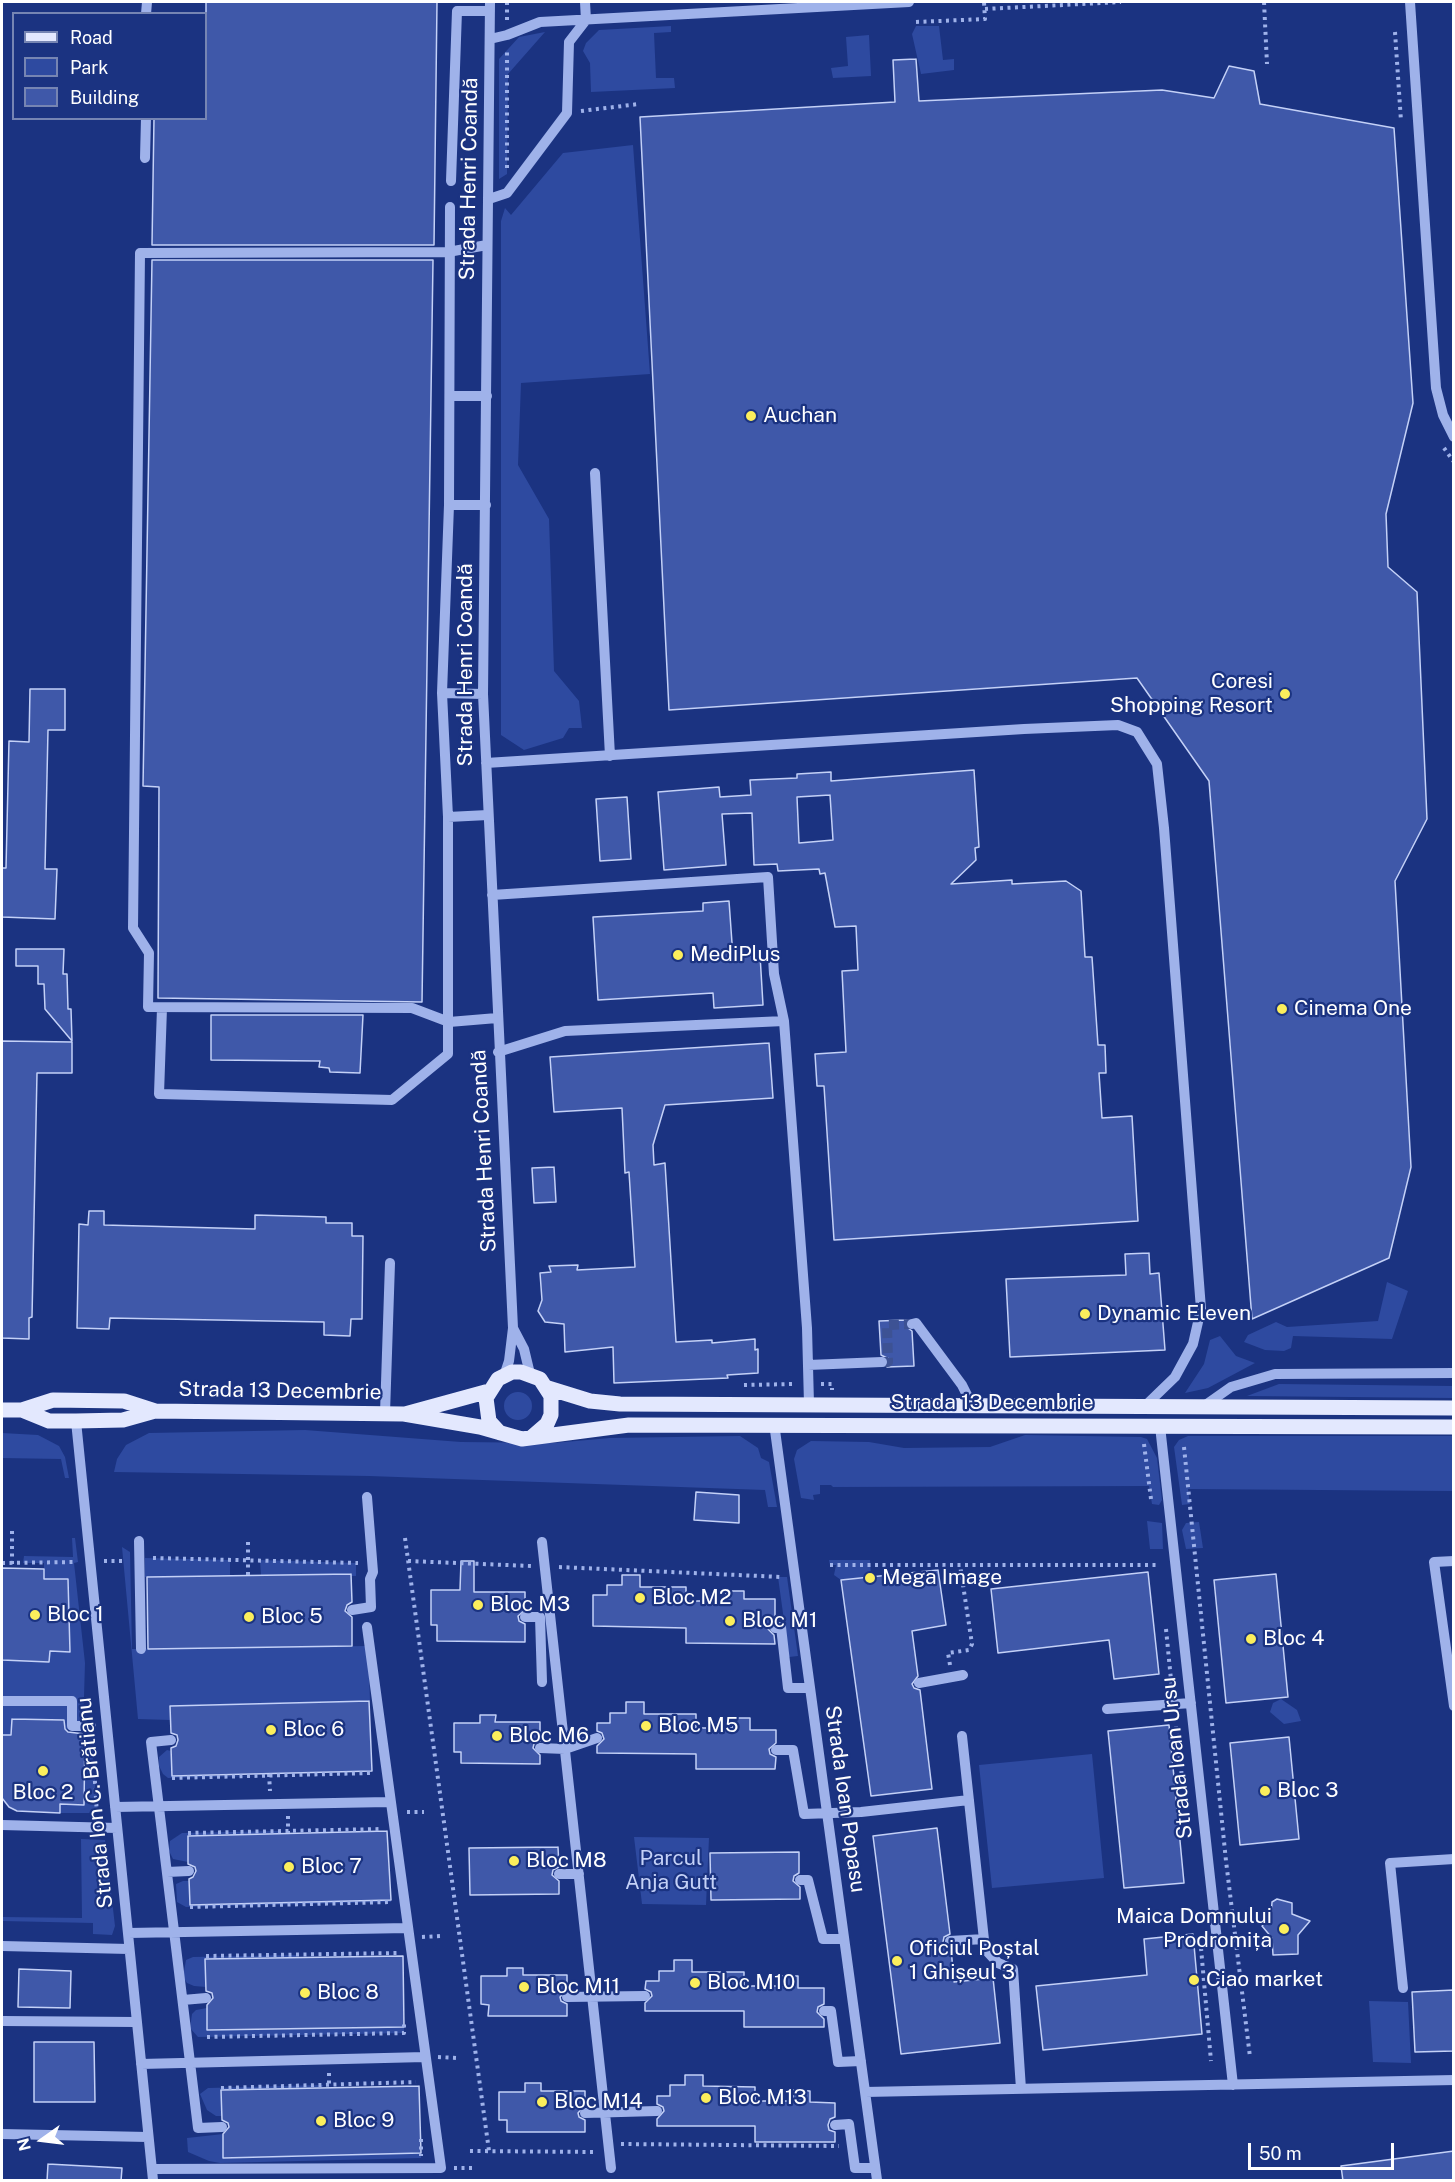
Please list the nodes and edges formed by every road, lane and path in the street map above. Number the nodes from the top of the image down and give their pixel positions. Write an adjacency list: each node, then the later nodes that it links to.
1 (507, 2): 13 (path)
2 (585, 2): 11 (street)
3 (909, 2): 11 (street)
4 (984, 2): 10 (path)
5 (1121, 2): 10 (path)
6 (1264, 2): 15 (path)
7 (1410, 2): 28 (street)
8 (457, 6): 9 (street); 20 (street)
9 (490, 6): 14 (street, Strada Henri Coandă)
10 (985, 9): 12 (path)
11 (586, 20): 13 (street); 17 (street)
12 (916, 22)
13 (507, 35): 14 (street); 21 (path)
14 (490, 39): 22 (street, Strada Henri Coandă)
15 (1267, 64)
16 (639, 104): 17 (path)
17 (567, 113): 21 (street)
18 (146, 120): 19 (street)
19 (145, 158)
20 (452, 181)
21 (507, 193): 22 (street)
22 (489, 199): 24 (street, Strada Henri Coandă)
23 (450, 207): 25 (street)
24 (487, 245): 25 (street); 27 (street, Strada Henri Coandă)
25 (448, 252): 26 (street); 39 (street)
26 (450, 396): 27 (street); 30 (street)
27 (487, 396): 31 (street, Strada Henri Coandă)
28 (1454, 437)
29 (595, 473): 34 (street)
30 (449, 505): 31 (street); 32 (street)
31 (486, 505): 33 (street, Strada Henri Coandă)
32 (442, 693): 33 (street); 37 (street)
33 (483, 694): 35 (street, Strada Henri Coandă)
34 (610, 756): 35 (street); 56 (street)
35 (486, 763): 36 (street, Strada Henri Coandă)
36 (488, 815): 37 (street); 38 (street, Strada Henri Coandă)
37 (448, 817): 42 (street)
38 (492, 895): 40 (street, Strada Henri Coandă); 41 (street)
39 (162, 1008): 42 (street); 42 (street)
40 (497, 1018): 42 (street); 43 (street, Strada Henri Coandă)
41 (784, 1021): 43 (street); 48 (street)
42 (449, 1022)
43 (498, 1052): 46 (street, Strada Henri Coandă)
44 (390, 1263): 62 (street)
45 (912, 1324): 55 (street)
46 (513, 1328): 50 (street, Strada Henri Coandă); 51 (street, Strada Henri Coandă)
47 (882, 1362): 48 (street)
48 (808, 1365): 54 (street)
49 (1454, 1373): 57 (street)
50 (530, 1374): 51 (main road); 52 (main road, Strada 13 Decembrie)
51 (504, 1376): 53 (main road, Strada 13 Decembrie)
52 (548, 1388): 54 (main road, Strada 13 Decembrie); 69 (main road)
53 (489, 1391): 63 (main road, Strada 13 Decembrie); 68 (main road)
54 (809, 1404): 55 (main road, Strada 13 Decembrie)
55 (972, 1405): 56 (main road, Strada 13 Decembrie)
56 (1144, 1406): 57 (main road, Strada 13 Decembrie)
57 (1204, 1406): 58 (main road, Strada 13 Decembrie)
58 (1454, 1408)
59 (2, 1410): 60 (main road, Strada 13 Decembrie)
60 (22, 1410): 61 (main road, Strada 13 Decembrie); 64 (main road, Strada 13 Decembrie)
61 (155, 1411): 62 (main road, Strada 13 Decembrie); 64 (main road, Strada 13 Decembrie)
62 (385, 1413): 63 (main road, Strada 13 Decembrie)
63 (404, 1414): 68 (main road, Strada 13 Decembrie)
64 (76, 1421): 127 (street, Strada Ion C. Brătianu)
65 (774, 1423): 66 (main road, Strada 13 Decembrie); 69 (main road, Strada 13 Decembrie); 96 (street, Strada Ioan Popasu)
66 (1160, 1426): 67 (main road, Strada 13 Decembrie); 110 (street, Strada Ioan Ursu)
67 (1454, 1427)
68 (502, 1434): 69 (main road, Strada 13 Decembrie)
69 (532, 1437)
70 (1144, 1444): 73 (path)
71 (1184, 1447): 164 (path)
72 (367, 1497): 79 (street)
73 (1152, 1504)
74 (12, 1531): 86 (path)
75 (405, 1538): 83 (path)
76 (139, 1541): 103 (street)
77 (248, 1542): 82 (path)
78 (542, 1542): 92 (street)
79 (370, 1546): 88 (street); 97 (street)
80 (1158, 1556): 89 (path)
81 (145, 1558): 82 (path)
82 (248, 1559): 88 (path); 94 (path)
83 (408, 1561): 92 (path); 185 (path)
84 (1454, 1561): 112 (street)
85 (2, 1563): 86 (path)
86 (12, 1563): 87 (path); 93 (path)
87 (74, 1563)
88 (367, 1563): 97 (street)
89 (1159, 1564): 91 (path); 95 (path)
90 (830, 1565): 91 (path)
91 (960, 1565): 104 (path)
92 (545, 1566): 96 (path); 119 (street)
93 (12, 1568)
94 (248, 1575)
95 (1160, 1576)
96 (795, 1577): 108 (street, Strada Ioan Popasu)
97 (370, 1579): 98 (street)
98 (352, 1610)
99 (525, 1617): 106 (street)
100 (1165, 1623): 111 (path)
101 (368, 1627): 125 (street)
102 (775, 1628): 108 (street)
103 (141, 1649)
104 (951, 1672)
105 (963, 1675): 107 (street)
106 (542, 1682)
107 (919, 1683)
108 (810, 1688): 128 (street, Strada Ioan Popasu)
109 (2, 1701): 114 (street)
110 (1191, 1703): 111 (street); 170 (street, Strada Ioan Ursu)
111 (1173, 1704): 113 (street); 123 (path)
112 (1454, 1706)
113 (1107, 1709)
114 (91, 1726)
115 (962, 1736): 124 (street)
116 (597, 1738): 119 (street)
117 (171, 1740): 126 (street)
118 (540, 1748): 119 (street)
119 (565, 1749): 137 (street)
120 (776, 1750): 128 (street)
121 (372, 1759): 122 (path)
122 (172, 1778)
123 (1183, 1785)
124 (969, 1800): 128 (street); 144 (street)
125 (390, 1802): 126 (street); 141 (street)
126 (158, 1806): 127 (street); 135 (street)
127 (115, 1807): 130 (street, Strada Ion C. Brătianu)
128 (827, 1814): 145 (street, Strada Ioan Popasu)
129 (2, 1825): 130 (street)
130 (117, 1828): 143 (street, Strada Ion C. Brătianu)
131 (389, 1829): 132 (path)
132 (188, 1833)
133 (1454, 1859): 152 (street)
134 (189, 1871): 135 (street)
135 (167, 1872): 142 (street)
136 (559, 1874): 137 (street)
137 (579, 1874): 155 (street)
138 (800, 1880): 145 (street)
139 (391, 1900): 140 (path)
140 (190, 1907)
141 (408, 1928): 142 (street); 163 (street)
142 (174, 1932): 143 (street); 157 (street)
143 (128, 1933): 149 (street, Strada Ion C. Brătianu)
144 (984, 1939): 146 (street); 173 (street)
145 (844, 1940): 165 (street, Strada Ioan Popasu)
146 (950, 1941)
147 (2, 1946): 149 (street)
148 (1201, 1947): 166 (path)
149 (129, 1949): 161 (street, Strada Ion C. Brătianu)
150 (404, 1953): 151 (path)
151 (206, 1956)
152 (1403, 1988)
153 (645, 1996): 155 (street)
154 (567, 1997): 155 (street)
155 (592, 1997): 177 (street)
156 (206, 1998): 157 (street)
157 (183, 2000): 167 (street)
158 (824, 2011): 165 (street)
159 (404, 2015): 162 (path)
160 (2, 2021): 161 (street)
161 (136, 2022): 168 (street, Strada Ion C. Brătianu)
162 (207, 2037)
163 (425, 2057): 167 (street); 187 (street)
164 (1250, 2057)
165 (861, 2061): 174 (street, Strada Ioan Popasu)
166 (1211, 2061)
167 (191, 2062): 168 (street); 179 (street)
168 (141, 2064): 182 (street, Strada Ion C. Brătianu)
169 (1454, 2080): 170 (street)
170 (1233, 2085): 173 (street)
171 (419, 2086): 172 (path)
172 (221, 2088)
173 (1021, 2089): 174 (street)
174 (865, 2092): 189 (street, Strada Ioan Popasu)
175 (657, 2111): 177 (street)
176 (585, 2113): 177 (street)
177 (605, 2113): 183 (street)
178 (835, 2125): 189 (street)
179 (222, 2127)
180 (420, 2131): 187 (path)
181 (2, 2134): 182 (street)
182 (148, 2137): 190 (street, Strada Ion C. Brătianu)
183 (609, 2148): 185 (path); 186 (path); 188 (street)
184 (470, 2151): 185 (path)
185 (489, 2151)
186 (842, 2157)
187 (421, 2168): 190 (street)
188 (611, 2168)
189 (875, 2168): 191 (street, Strada Ioan Popasu)
190 (152, 2175)
191 (877, 2181)

